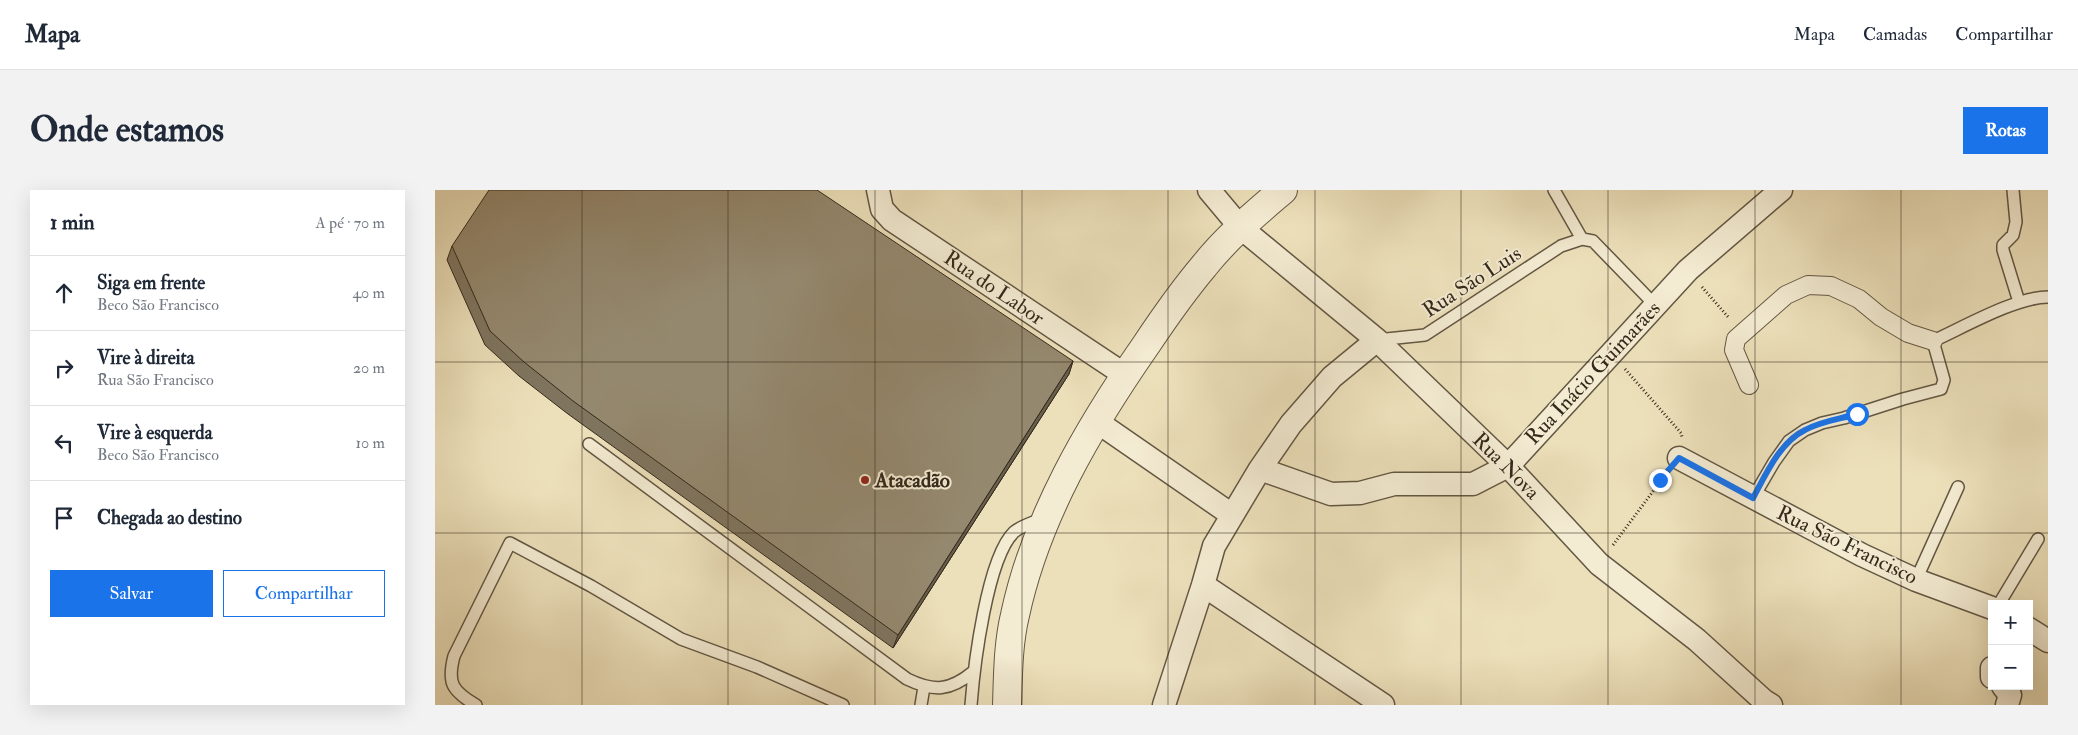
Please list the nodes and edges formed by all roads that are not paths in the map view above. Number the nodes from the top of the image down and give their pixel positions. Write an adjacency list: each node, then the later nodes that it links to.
1 (878, 190): 14 (street, Rua do Labor)
2 (1209, 190): 7 (street, Rua Nova)
3 (1283, 190): 7 (street)
4 (1553, 190): 8 (lane)
5 (1781, 190): 11 (street, Rua Inácio Guimarães)
6 (2013, 190): 10 (lane)
7 (1240, 227): 12 (street, Rua Nova); 14 (street)
8 (1582, 239): 11 (lane); 12 (lane, Rua São Luis)
9 (2048, 297): 10 (lane)
10 (2019, 302): 13 (lane)
11 (1655, 305): 19 (street, Rua Inácio Guimarães)
12 (1377, 340): 19 (street, Rua Nova); 20 (street)
13 (1933, 341): 15 (street); 22 (lane)
14 (1125, 375): 16 (street)
15 (1749, 385)
16 (1096, 421): 23 (street); 24 (street)
17 (589, 444): 33 (lane)
18 (1679, 458): 22 (street, Rua São Francisco)
19 (1508, 466): 20 (street, Rua Inácio Guimarães); 42 (street, Rua Nova)
20 (1260, 469): 23 (street)
21 (1957, 487): 26 (lane)
22 (1753, 498): 26 (street, Rua São Francisco)
23 (1232, 515): 27 (street)
24 (1046, 517): 32 (lane); 39 (street)
25 (2038, 539): 28 (lane)
26 (1916, 580): 29 (street, Rua São Francisco)
27 (1203, 585): 40 (street); 41 (street)
28 (2001, 600)
29 (1988, 607)
30 (2033, 632): 31 (street)
31 (2048, 641)
32 (973, 672): 33 (lane); 38 (lane)
33 (924, 687): 37 (lane)
34 (2006, 690): 43 (street)
35 (476, 705): 36 (lane)
36 (843, 705)
37 (921, 705)
38 (971, 705)
39 (1007, 705)
40 (1164, 705)
41 (1383, 705)
42 (1771, 705)
43 (2007, 705)

